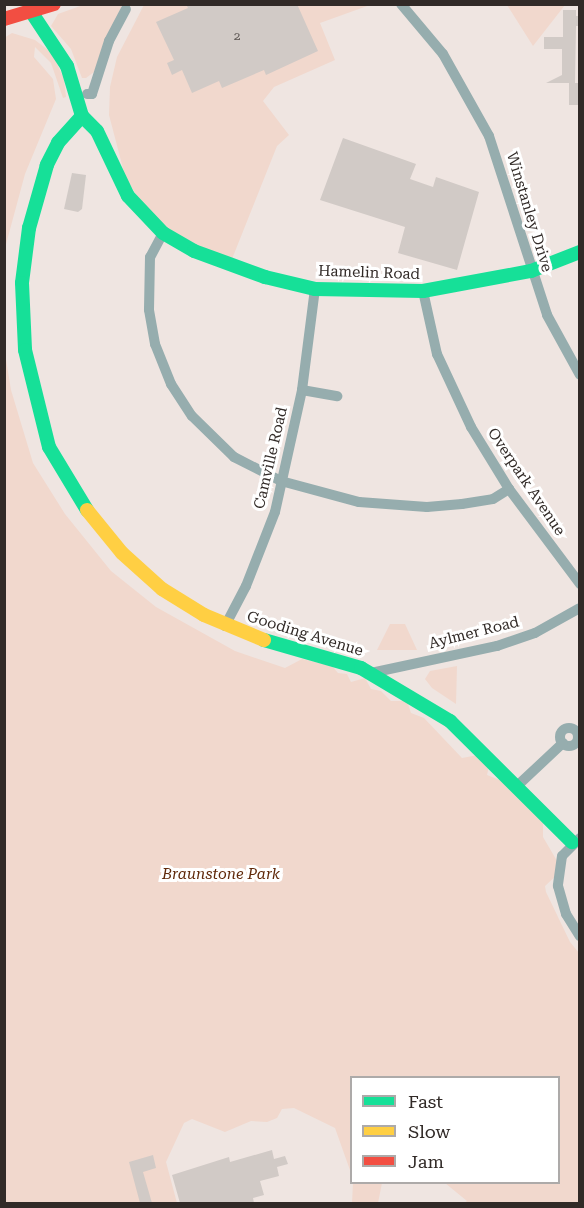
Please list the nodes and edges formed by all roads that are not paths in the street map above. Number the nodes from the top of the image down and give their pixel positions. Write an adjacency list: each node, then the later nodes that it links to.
1 (54, 4): 4 (street)
2 (401, 4): 10 (street, Winstanley Drive)
3 (126, 9): 6 (street)
4 (32, 13): 5 (street); 7 (street)
5 (4, 19)
6 (87, 94)
7 (82, 116): 8 (street, Hamelin Road); 20 (street, Gooding Avenue)
8 (163, 233): 11 (street, Hamelin Road); 16 (street)
9 (579, 252): 10 (street, Hamelin Road)
10 (531, 270): 12 (street, Hamelin Road); 13 (street, Winstanley Drive)
11 (315, 289): 12 (street, Hamelin Road); 14 (street, Camville Road)
12 (423, 291): 17 (street, Overpark Avenue)
13 (579, 375)
14 (302, 390): 15 (street); 16 (street, Camville Road)
15 (337, 396)
16 (281, 481): 17 (street); 20 (street, Camville Road)
17 (509, 489): 18 (street, Overpark Avenue)
18 (579, 584)
19 (579, 608): 21 (street, Aylmer Road)
20 (225, 626): 21 (street, Gooding Avenue)
21 (371, 673): 23 (street, Gooding Avenue)
22 (563, 743): 23 (street)
23 (517, 786): 24 (street, Gooding Avenue)
24 (576, 840): 25 (street, Gooding Avenue)
25 (579, 936)

